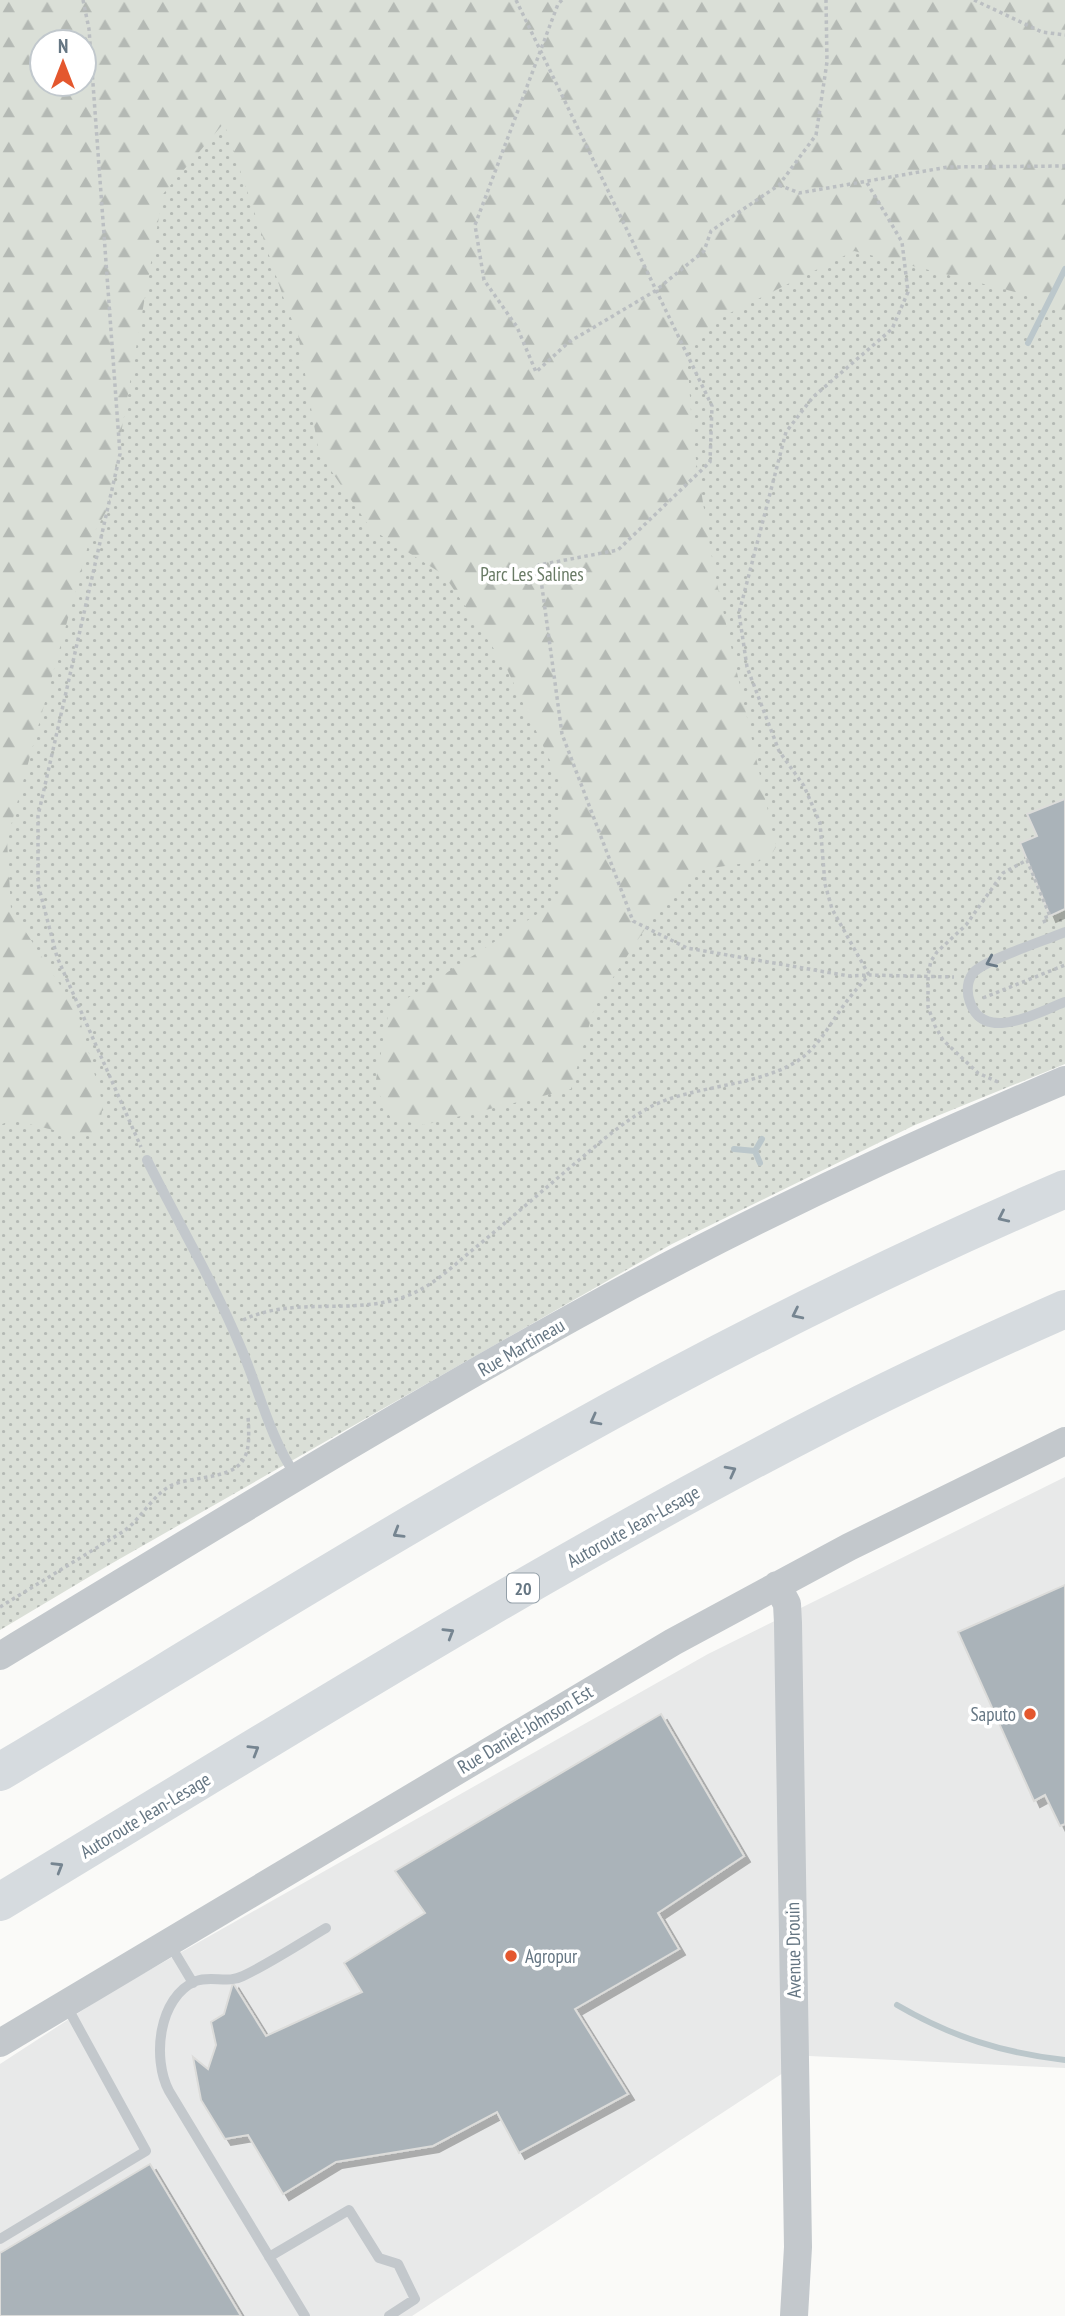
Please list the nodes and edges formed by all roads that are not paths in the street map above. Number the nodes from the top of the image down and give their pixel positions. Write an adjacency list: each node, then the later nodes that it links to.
1 (1065, 932): 2 (lane, one-way to 2)
2 (1065, 1002)
3 (1065, 1080): 8 (street, Rue Martineau)
4 (146, 1160): 8 (lane)
5 (1065, 1189): 11 (highway, one-way to 11)
6 (1065, 1309): 12 (highway, Autoroute Jean-Lesage / 20, one-way to 6)
7 (1065, 1441): 9 (street, Rue Daniel-Johnson Est)
8 (298, 1478): 10 (street, Rue Martineau)
9 (777, 1585): 14 (street, Rue Daniel-Johnson Est); 22 (street, Avenue Drouin)
10 (0, 1656)
11 (0, 1772)
12 (0, 1902)
13 (326, 1928): 15 (lane)
14 (168, 1942): 15 (lane); 16 (street, Rue Daniel-Johnson Est)
15 (193, 1983): 19 (lane)
16 (65, 2003): 17 (street, Rue Daniel-Johnson Est); 18 (lane)
17 (0, 2043)
18 (0, 2239)
19 (269, 2257): 20 (lane); 21 (lane)
20 (305, 2316)
21 (389, 2316)
22 (794, 2316)

